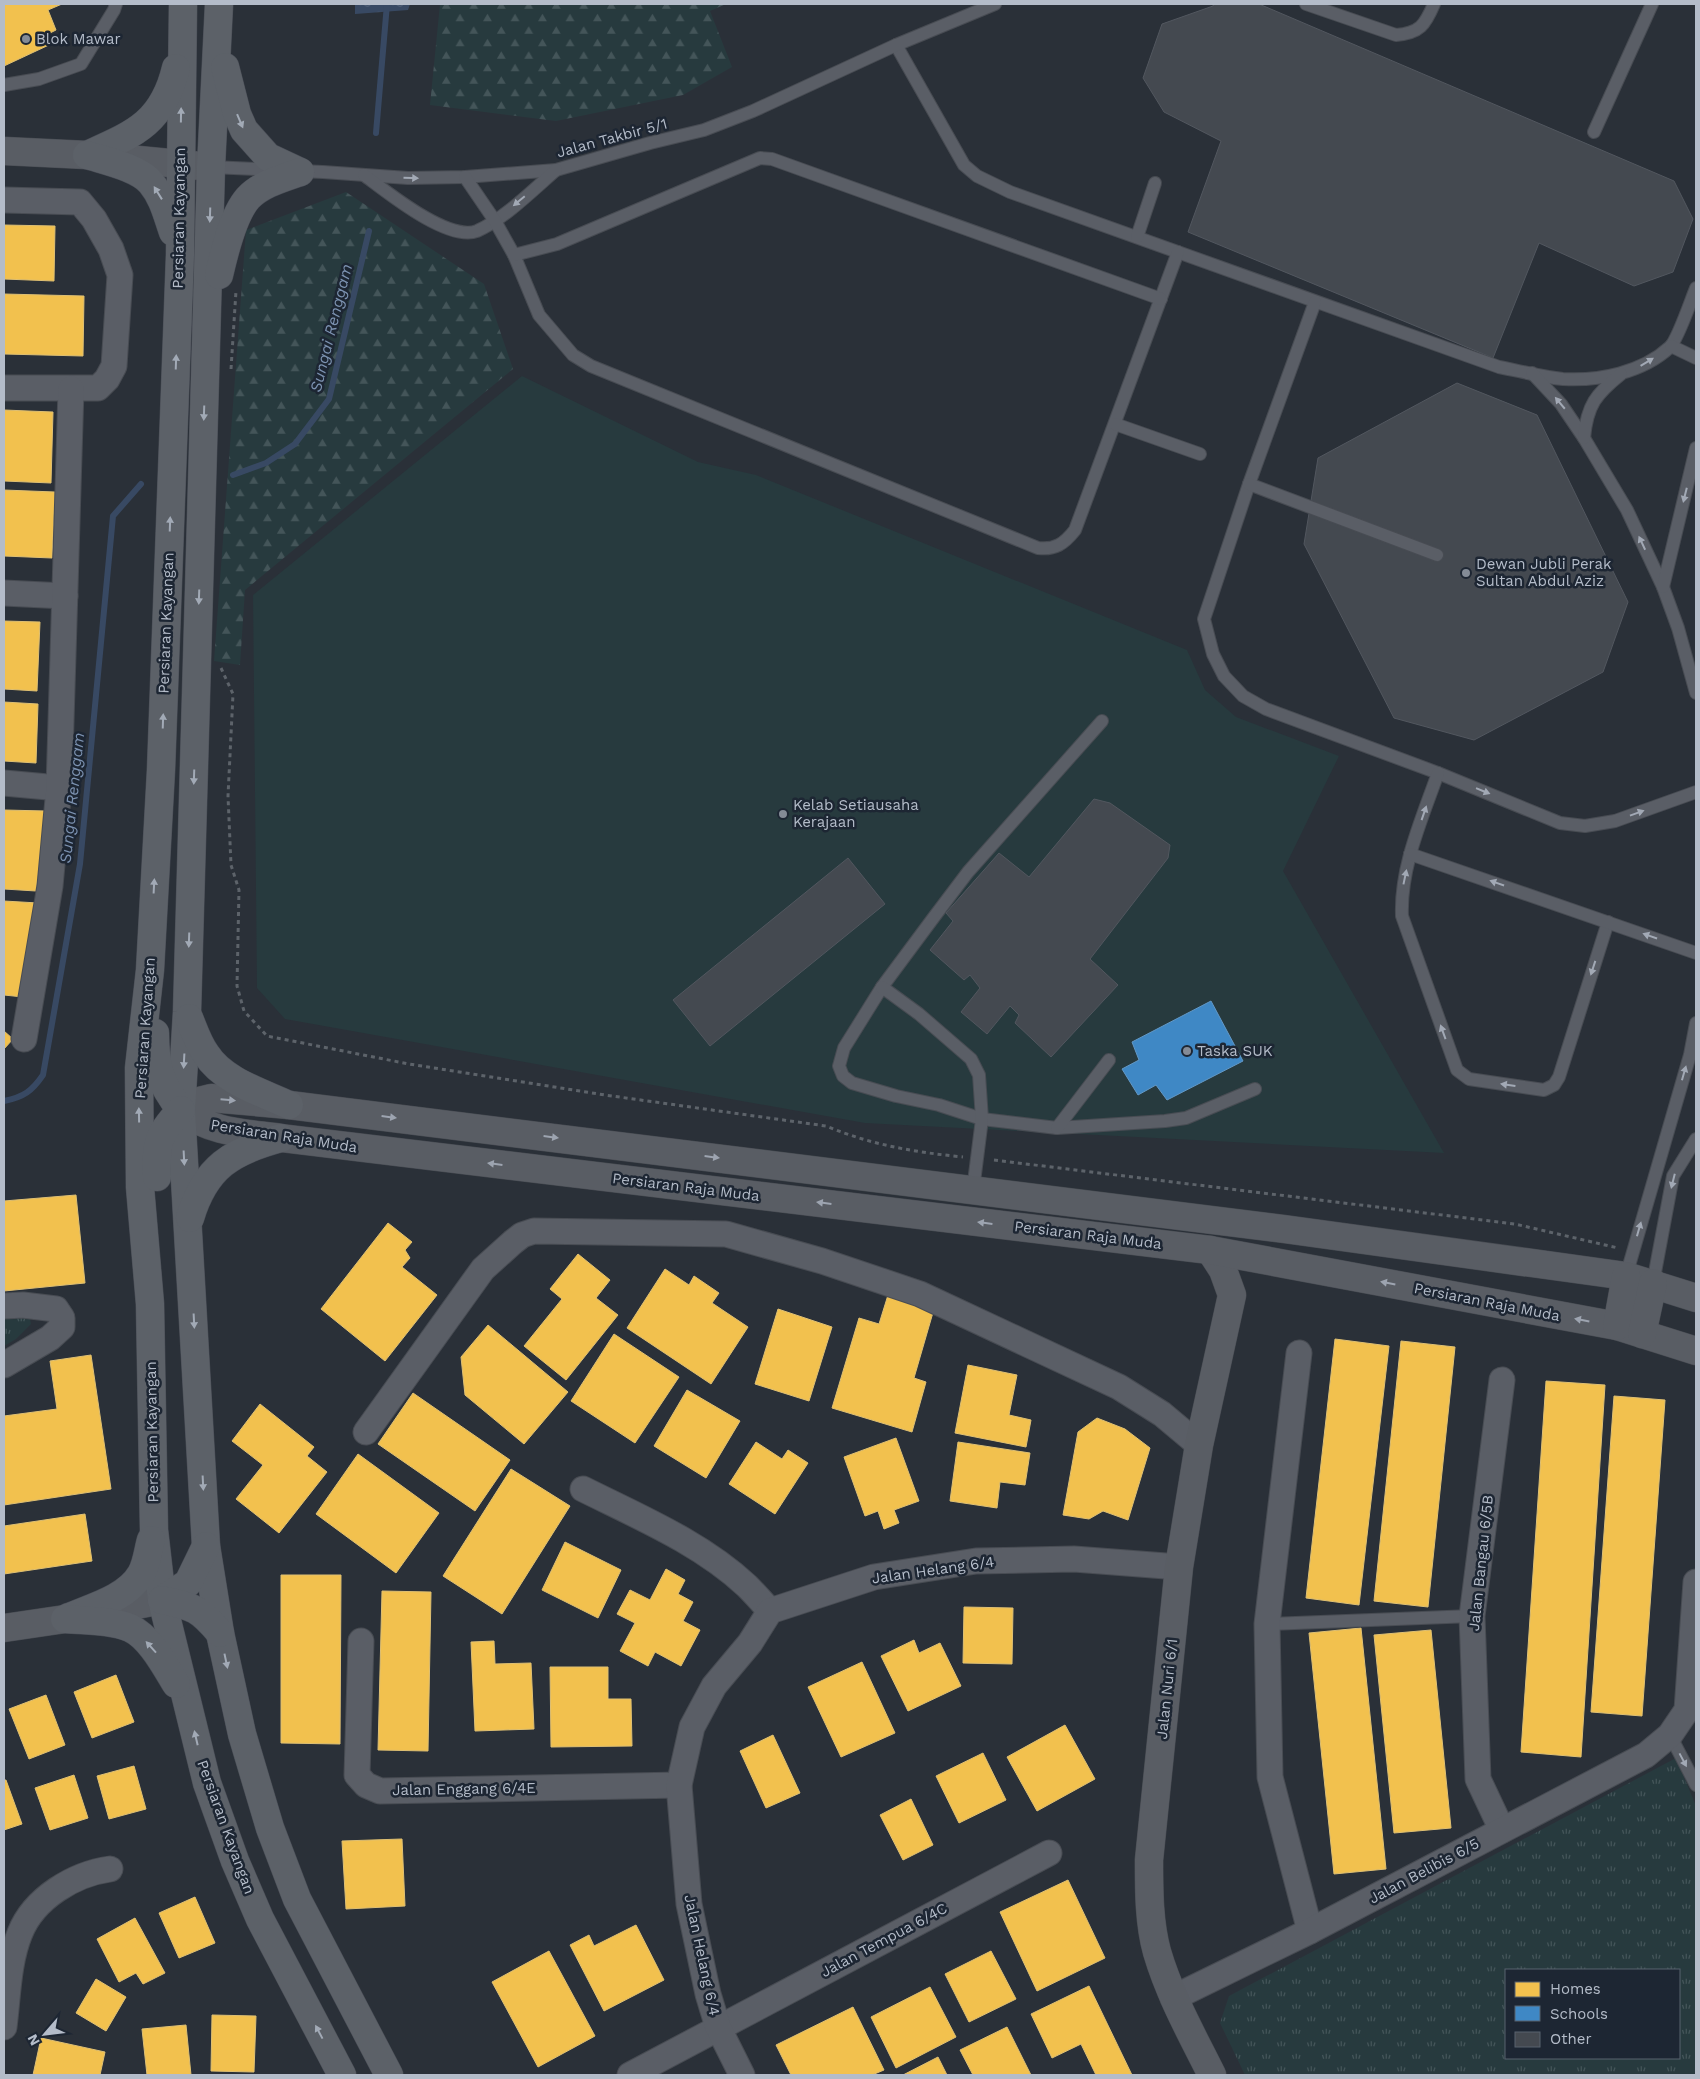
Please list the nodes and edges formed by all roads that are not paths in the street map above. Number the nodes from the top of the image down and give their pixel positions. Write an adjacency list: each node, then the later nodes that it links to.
1 (116, 4): 11 (lane)
2 (184, 4): 8 (main road, Persiaran Kayangan)
3 (219, 4): 9 (main road, Persiaran Kayangan)
4 (995, 4): 10 (lane, Jalan Takbir 5/1)
5 (1306, 4): 6 (lane)
6 (1434, 4)
7 (1652, 4): 12 (lane)
8 (182, 40): 14 (main road); 15 (main road, Persiaran Kayangan, one-way to 8)
9 (218, 40): 16 (main road, Persiaran Kayangan); 18 (main road, one-way to 18)
10 (896, 45): 17 (lane, Jalan Takbir 5/1); 24 (lane)
11 (4, 85)
12 (1594, 132)
13 (4, 151): 14 (main road)
14 (87, 155): 15 (main road); 26 (main road, one-way to 14)
15 (180, 164): 16 (main road); 26 (main road, Persiaran Kayangan)
16 (212, 167): 18 (lane, Jalan Takbir 5/1); 31 (main road, Persiaran Kayangan, one-way to 31)
17 (556, 170): 20 (lane, Jalan Takbir 5/1); 23 (lane, one-way to 23)
18 (300, 172): 19 (lane, Jalan Takbir 5/1); 31 (main road)
19 (363, 174): 20 (lane, Jalan Takbir 5/1, one-way to 20); 23 (lane)
20 (465, 178): 23 (lane)
21 (1155, 183): 24 (lane)
22 (4, 200): 37 (street)
23 (495, 221): 27 (lane)
24 (1137, 237): 25 (lane)
25 (1178, 252): 29 (lane); 30 (lane)
26 (180, 255): 56 (main road, Persiaran Kayangan, one-way to 26)
27 (514, 255): 29 (lane); 38 (lane)
28 (1696, 288): 32 (lane)
29 (1161, 299): 38 (lane)
30 (1315, 302): 34 (lane); 42 (lane)
31 (207, 328): 58 (main road, Persiaran Kayangan, one-way to 58)
32 (1671, 346): 33 (lane); 35 (lane, one-way to 32)
33 (1696, 358)
34 (1532, 373): 35 (lane); 39 (lane, one-way to 34)
35 (1622, 373): 39 (lane)
36 (4, 388): 37 (street)
37 (71, 389): 46 (street)
38 (1115, 424): 41 (lane)
39 (1584, 438): 44 (lane, one-way to 39)
40 (1696, 448): 44 (lane, one-way to 44)
41 (1200, 454)
42 (1249, 484): 43 (lane); 49 (lane)
43 (1438, 555)
44 (1663, 587): 47 (lane)
45 (4, 594): 46 (street)
46 (65, 596): 51 (street)
47 (1696, 693)
48 (1102, 720): 57 (lane)
49 (1438, 773): 52 (lane, one-way to 52); 53 (lane, one-way to 49)
50 (4, 783): 51 (street)
51 (60, 788): 60 (street)
52 (1696, 792)
53 (1410, 854): 54 (lane, one-way to 53); 54 (lane, one-way to 53)
54 (1608, 922): 55 (lane, one-way to 54)
55 (1696, 953)
56 (150, 970): 64 (main road); 77 (main road, Persiaran Kayangan, one-way to 56)
57 (882, 987): 65 (lane); 65 (lane)
58 (187, 1012): 63 (main road); 64 (main road, Persiaran Kayangan, one-way to 64)
59 (1696, 1023): 73 (lane, one-way to 59)
60 (24, 1039)
61 (1109, 1060): 66 (lane)
62 (1255, 1090): 66 (lane)
63 (289, 1105): 64 (main road, Persiaran Raja Muda, one-way to 63); 69 (main road, Persiaran Raja Muda, one-way to 69)
64 (182, 1110): 67 (main road, Persiaran Raja Muda); 70 (main road, Persiaran Kayangan, one-way to 70); 77 (main road)
65 (982, 1120): 66 (lane); 69 (lane)
66 (1057, 1128)
67 (281, 1138): 70 (main road); 71 (main road, Persiaran Raja Muda, one-way to 67)
68 (1696, 1139): 74 (lane, one-way to 74)
69 (973, 1190): 73 (main road, Persiaran Raja Muda)
70 (188, 1224): 89 (main road, Persiaran Kayangan, one-way to 89)
71 (1210, 1250): 72 (main road, Persiaran Raja Muda); 75 (main road)
72 (1273, 1262): 75 (main road); 79 (main road, Persiaran Raja Muda, one-way to 72)
73 (1629, 1263): 74 (main road, Persiaran Raja Muda); 79 (main road)
74 (1652, 1283): 76 (main road, Persiaran Raja Muda); 80 (main road)
75 (1232, 1295): 86 (main road, Jalan Nuri 6/1)
76 (1696, 1298)
77 (150, 1304): 88 (main road, Persiaran Kayangan)
78 (4, 1306): 83 (street)
79 (1617, 1326): 80 (main road, Persiaran Raja Muda)
80 (1642, 1334): 81 (main road, Persiaran Raja Muda)
81 (1696, 1351)
82 (1299, 1353): 96 (street)
83 (4, 1365)
84 (1502, 1380): 94 (street, Jalan Bangau 6/5B)
85 (366, 1432): 86 (street)
86 (1199, 1445): 90 (main road, Jalan Nuri 6/1)
87 (583, 1488): 93 (street)
88 (154, 1530): 92 (main road, Persiaran Kayangan); 95 (main road)
89 (206, 1546): 92 (main road); 98 (main road, Persiaran Kayangan)
90 (1179, 1567): 93 (street, Jalan Helang 6/4); 108 (main road, Jalan Nuri 6/1)
91 (1696, 1582): 101 (street, Jalan Belibis 6/5)
92 (162, 1600): 95 (main road); 98 (main road); 100 (main road, Persiaran Kayangan)
93 (770, 1611): 102 (street, Jalan Helang 6/4)
94 (1472, 1616): 96 (lane); 104 (street, Jalan Bangau 6/5B)
95 (65, 1619): 97 (main road); 100 (main road, one-way to 95)
96 (1267, 1624): 107 (street)
97 (4, 1628)
98 (220, 1633): 112 (main road, Persiaran Kayangan, one-way to 112)
99 (360, 1641): 102 (street, Jalan Enggang 6/4E)
100 (188, 1702): 111 (main road, Persiaran Kayangan, one-way to 100)
101 (1670, 1735): 103 (lane, one-way to 103); 104 (street, Jalan Belibis 6/5)
102 (679, 1785): 110 (street, Jalan Helang 6/4)
103 (1696, 1785)
104 (1502, 1830): 107 (street, Jalan Belibis 6/5)
105 (1049, 1853): 110 (street, Jalan Tempua 6/4C)
106 (110, 1869): 109 (street)
107 (1310, 1931): 108 (street, Jalan Belibis 6/5)
108 (1173, 1998): 115 (main road, Jalan Nuri 6/1)
109 (4, 2027)
110 (718, 2027): 113 (street, Jalan Tempua 6/4C); 114 (street, Jalan Helang 6/4)
111 (342, 2075)
112 (389, 2075)
113 (630, 2075)
114 (742, 2075)
115 (1212, 2075)

